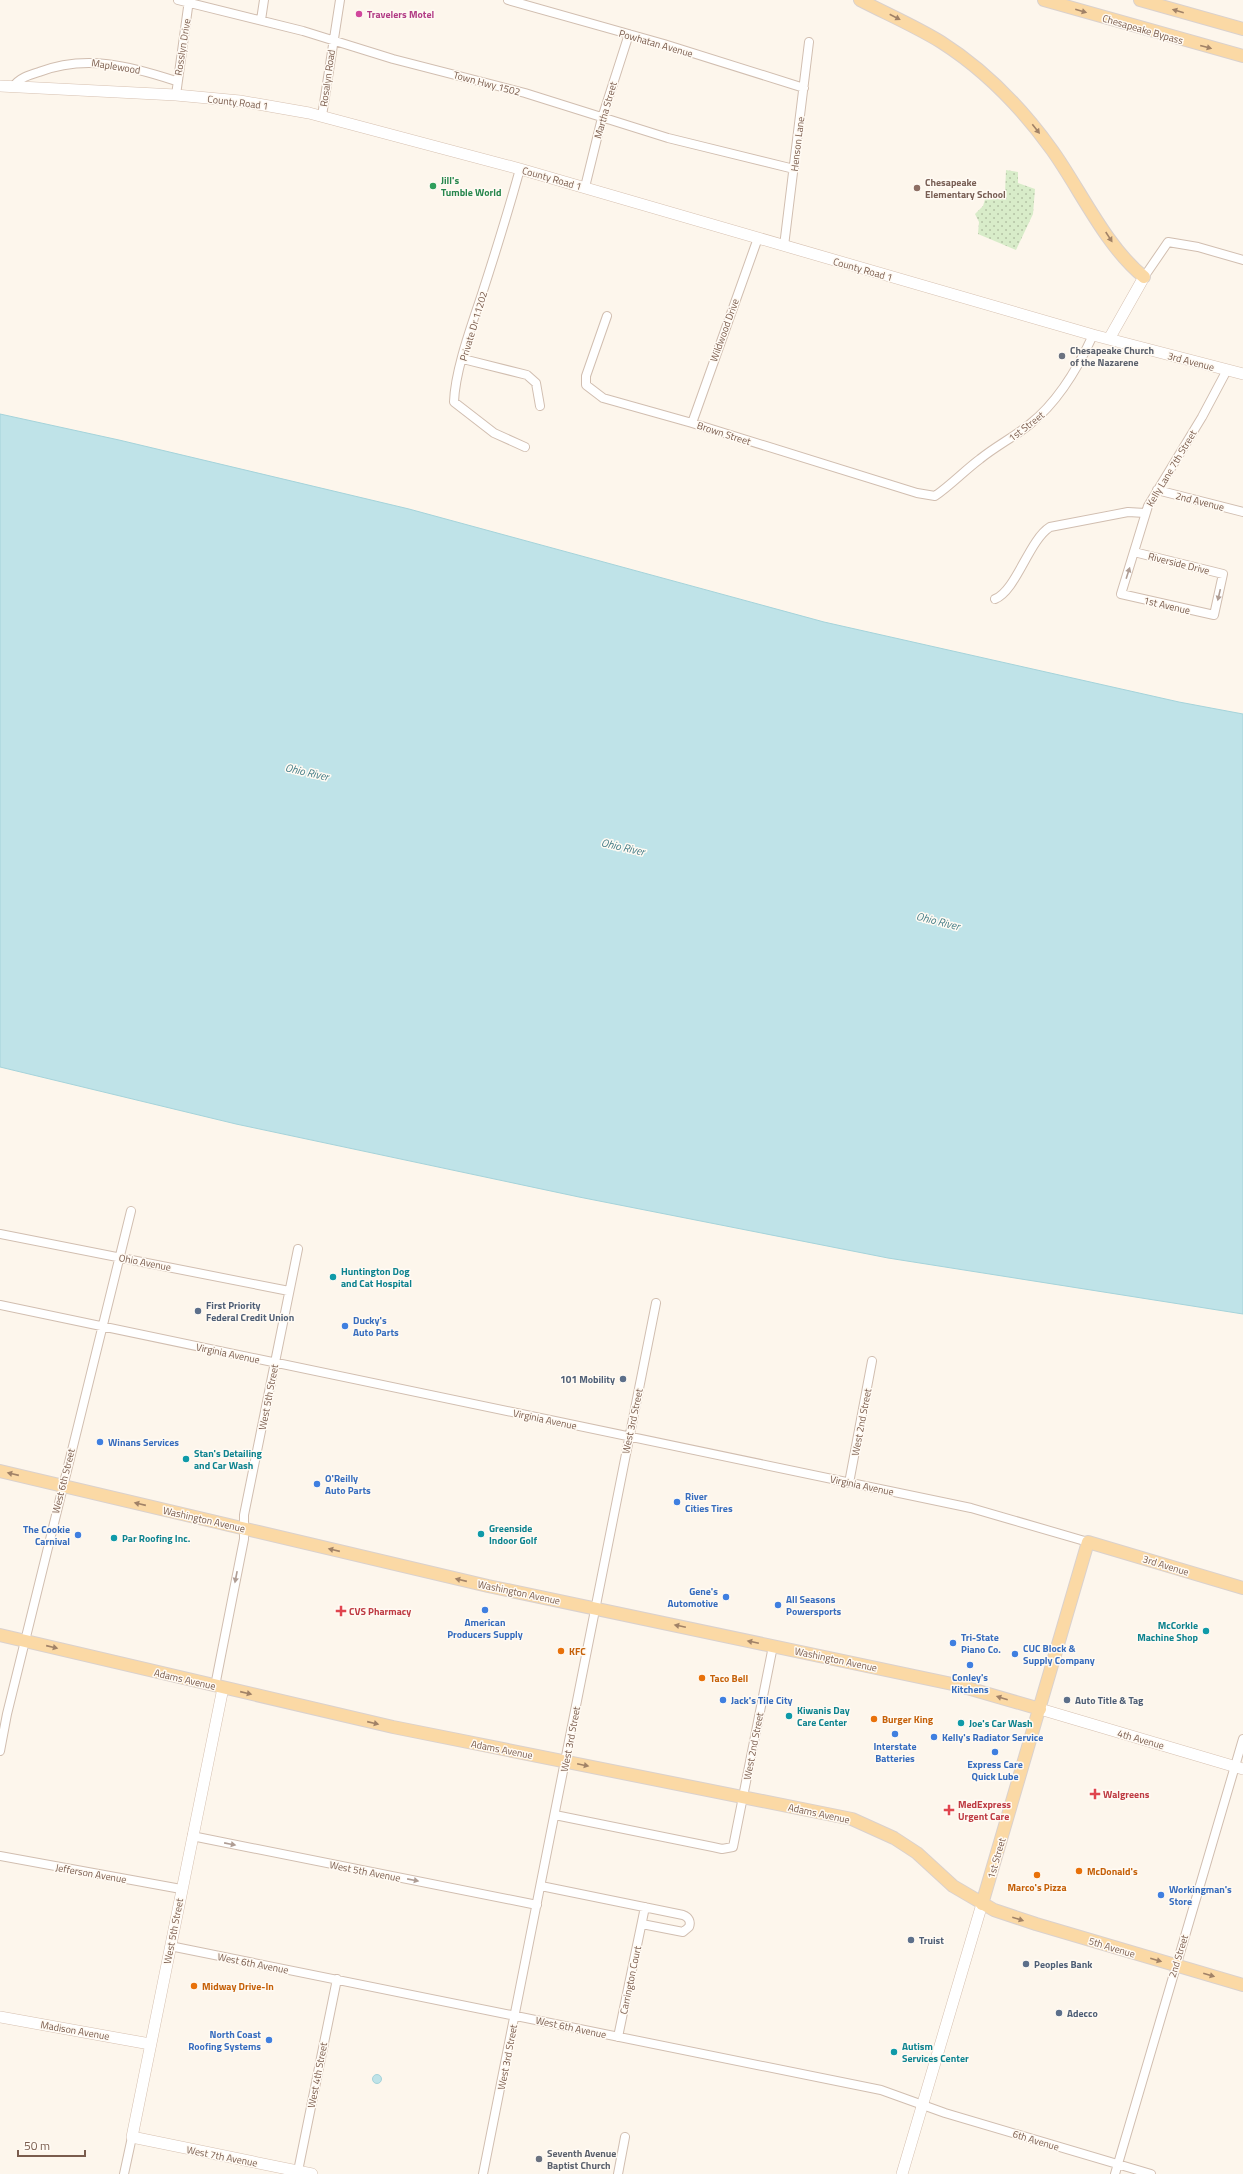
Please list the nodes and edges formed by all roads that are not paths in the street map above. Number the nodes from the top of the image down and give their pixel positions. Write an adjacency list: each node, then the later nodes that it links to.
1 (178, 0): 8 (street, Town Hwy 1502)
2 (264, 0): 9 (street)
3 (340, 0): 12 (street, Rosalyn Road)
4 (508, 0): 11 (street, Powhatan Avenue)
5 (860, 0): 28 (main road, one-way to 28)
6 (1044, 0): 14 (main road, Chesapeake Bypass, one-way to 14)
7 (1140, 0): 10 (main road, one-way to 7)
8 (188, 2): 9 (street, Town Hwy 1502); 15 (street, Rosslyn Drive)
9 (261, 20): 12 (street, Town Hwy 1502)
10 (1243, 29)
11 (629, 34): 18 (street, Powhatan Avenue); 21 (street, Martha Street)
12 (333, 40): 20 (street, Rosalyn Road); 21 (street, Town Hwy 1502)
13 (809, 42): 18 (street, Henson Lane)
14 (1243, 56)
15 (176, 81): 17 (street, Maplewood); 19 (street, Rosslyn Drive)
16 (0, 86): 17 (street, County Road 1)
17 (13, 88): 19 (street, County Road 1)
18 (804, 88): 23 (street, Henson Lane)
19 (176, 95): 20 (street, County Road 1)
20 (322, 116): 22 (street, County Road 1)
21 (602, 118): 23 (street, Town Hwy 1502); 24 (street, Martha Street)
22 (520, 168): 24 (street, County Road 1); 32 (street, Private Dr 11202)
23 (794, 169): 26 (street, Henson Lane)
24 (585, 187): 25 (street, County Road 1)
25 (758, 238): 26 (street, County Road 1); 36 (street, Wildwood Drive)
26 (784, 246): 30 (street, County Road 1)
27 (1243, 260): 28 (street)
28 (1144, 277): 31 (street)
29 (607, 316): 36 (street, Brown Street)
30 (1093, 335): 31 (street, 3rd Avenue); 39 (street, 1st Street)
31 (1109, 339): 33 (street, 3rd Avenue)
32 (463, 359): 35 (street); 37 (street, Private Dr 11202)
33 (1227, 370): 34 (street, 3rd Avenue); 38 (street, Kelly Lane 7th Street)
34 (1243, 374)
35 (540, 406)
36 (692, 423): 39 (street, Brown Street)
37 (525, 447)
38 (1157, 490): 40 (street, 2nd Avenue); 41 (street, Kelly Lane 7th Street)
39 (935, 496)
40 (1243, 512)
41 (1145, 513): 42 (street, Kelly Lane 7th Street); 44 (street)
42 (1134, 552): 43 (street, Kelly Lane 7th Street, one-way to 42); 45 (street, Riverside Drive, one-way to 45)
43 (1121, 594): 45 (street, 1st Avenue)
44 (995, 599)
45 (1214, 615)
46 (131, 1212): 49 (street, West 6th Street)
47 (0, 1234): 49 (street, Ohio Avenue)
48 (298, 1249): 50 (street, West 5th Street)
49 (120, 1257): 50 (street, Ohio Avenue); 53 (street, West 6th Street)
50 (289, 1291): 55 (street, West 5th Street)
51 (656, 1303): 56 (street, West 3rd Street)
52 (0, 1305): 53 (street, Virginia Avenue)
53 (102, 1326): 55 (street, Virginia Avenue); 59 (street, West 6th Street)
54 (872, 1361): 58 (street, West 2nd Street)
55 (275, 1363): 56 (street, Virginia Avenue); 60 (street, West 5th Street)
56 (629, 1437): 58 (street, Virginia Avenue); 63 (street, West 3rd Street)
57 (0, 1471): 59 (main road, Washington Avenue, one-way to 57)
58 (849, 1483): 61 (street, Virginia Avenue)
59 (62, 1486): 60 (main road, Washington Avenue, one-way to 59); 65 (street, West 6th Street)
60 (244, 1529): 63 (main road, Washington Avenue, one-way to 60); 67 (street, West 5th Street, one-way to 67)
61 (1088, 1542): 62 (main road, 3rd Avenue); 68 (main road, 1st Street)
62 (1243, 1588)
63 (595, 1609): 66 (main road, Washington Avenue, one-way to 63); 71 (street, West 3rd Street)
64 (0, 1635): 65 (main road, Adams Avenue)
65 (24, 1641): 67 (main road, Adams Avenue, one-way to 67); 70 (street, West 6th Street)
66 (773, 1646): 68 (main road, Washington Avenue, one-way to 66); 73 (street, West 2nd Street)
67 (219, 1687): 71 (main road, Adams Avenue, one-way to 71); 75 (street, West 5th Street)
68 (1040, 1709): 72 (street, 4th Avenue); 79 (main road, 1st Street)
69 (1243, 1739): 72 (street, 2nd Street)
70 (0, 1751)
71 (566, 1761): 73 (main road, Adams Avenue, one-way to 73); 74 (street, West 3rd Street)
72 (1239, 1768): 84 (street, 2nd Street)
73 (743, 1797): 74 (street, West 2nd Street); 79 (main road, Adams Avenue)
74 (555, 1815): 77 (street, West 3rd Street)
75 (192, 1836): 78 (street, West 5th Street); 80 (street, West 5th Avenue, one-way to 80)
76 (0, 1856): 78 (street, Jefferson Avenue)
77 (541, 1886): 80 (street, West 3rd Street); 81 (street)
78 (181, 1889): 83 (street, West 5th Street)
79 (982, 1904): 84 (main road, 5th Avenue, one-way to 84); 91 (street, 1st Street)
80 (537, 1906): 87 (street, West 3rd Street)
81 (646, 1908): 82 (street, Carrington Court); 82 (street)
82 (642, 1924): 89 (street, Carrington Court)
83 (170, 1946): 85 (street, West 6th Avenue); 90 (street, West 5th Street)
84 (1176, 1966): 86 (main road, 5th Avenue, one-way to 86); 94 (street, 2nd Street)
85 (337, 1979): 87 (street, West 6th Avenue); 96 (street, West 4th Street)
86 (1243, 1985)
87 (515, 2015): 89 (street, West 6th Avenue); 99 (street, West 3rd Street)
88 (0, 2017): 90 (street, Madison Avenue)
89 (618, 2037): 91 (street, West 6th Avenue)
90 (150, 2044): 93 (street, West 5th Street)
91 (923, 2104): 94 (street, 6th Avenue); 101 (street, 1st Street)
92 (625, 2137): 100 (street)
93 (132, 2138): 95 (street, West 7th Avenue); 97 (street, West 5th Street)
94 (1117, 2164): 102 (street, 2nd Street); 103 (street, 6th Avenue)
95 (285, 2171): 96 (street, West 7th Avenue)
96 (298, 2171): 98 (street, West 7th Avenue)
97 (124, 2174)
98 (312, 2174)
99 (483, 2174)
100 (618, 2174)
101 (902, 2174)
102 (1114, 2174)
103 (1151, 2174)

